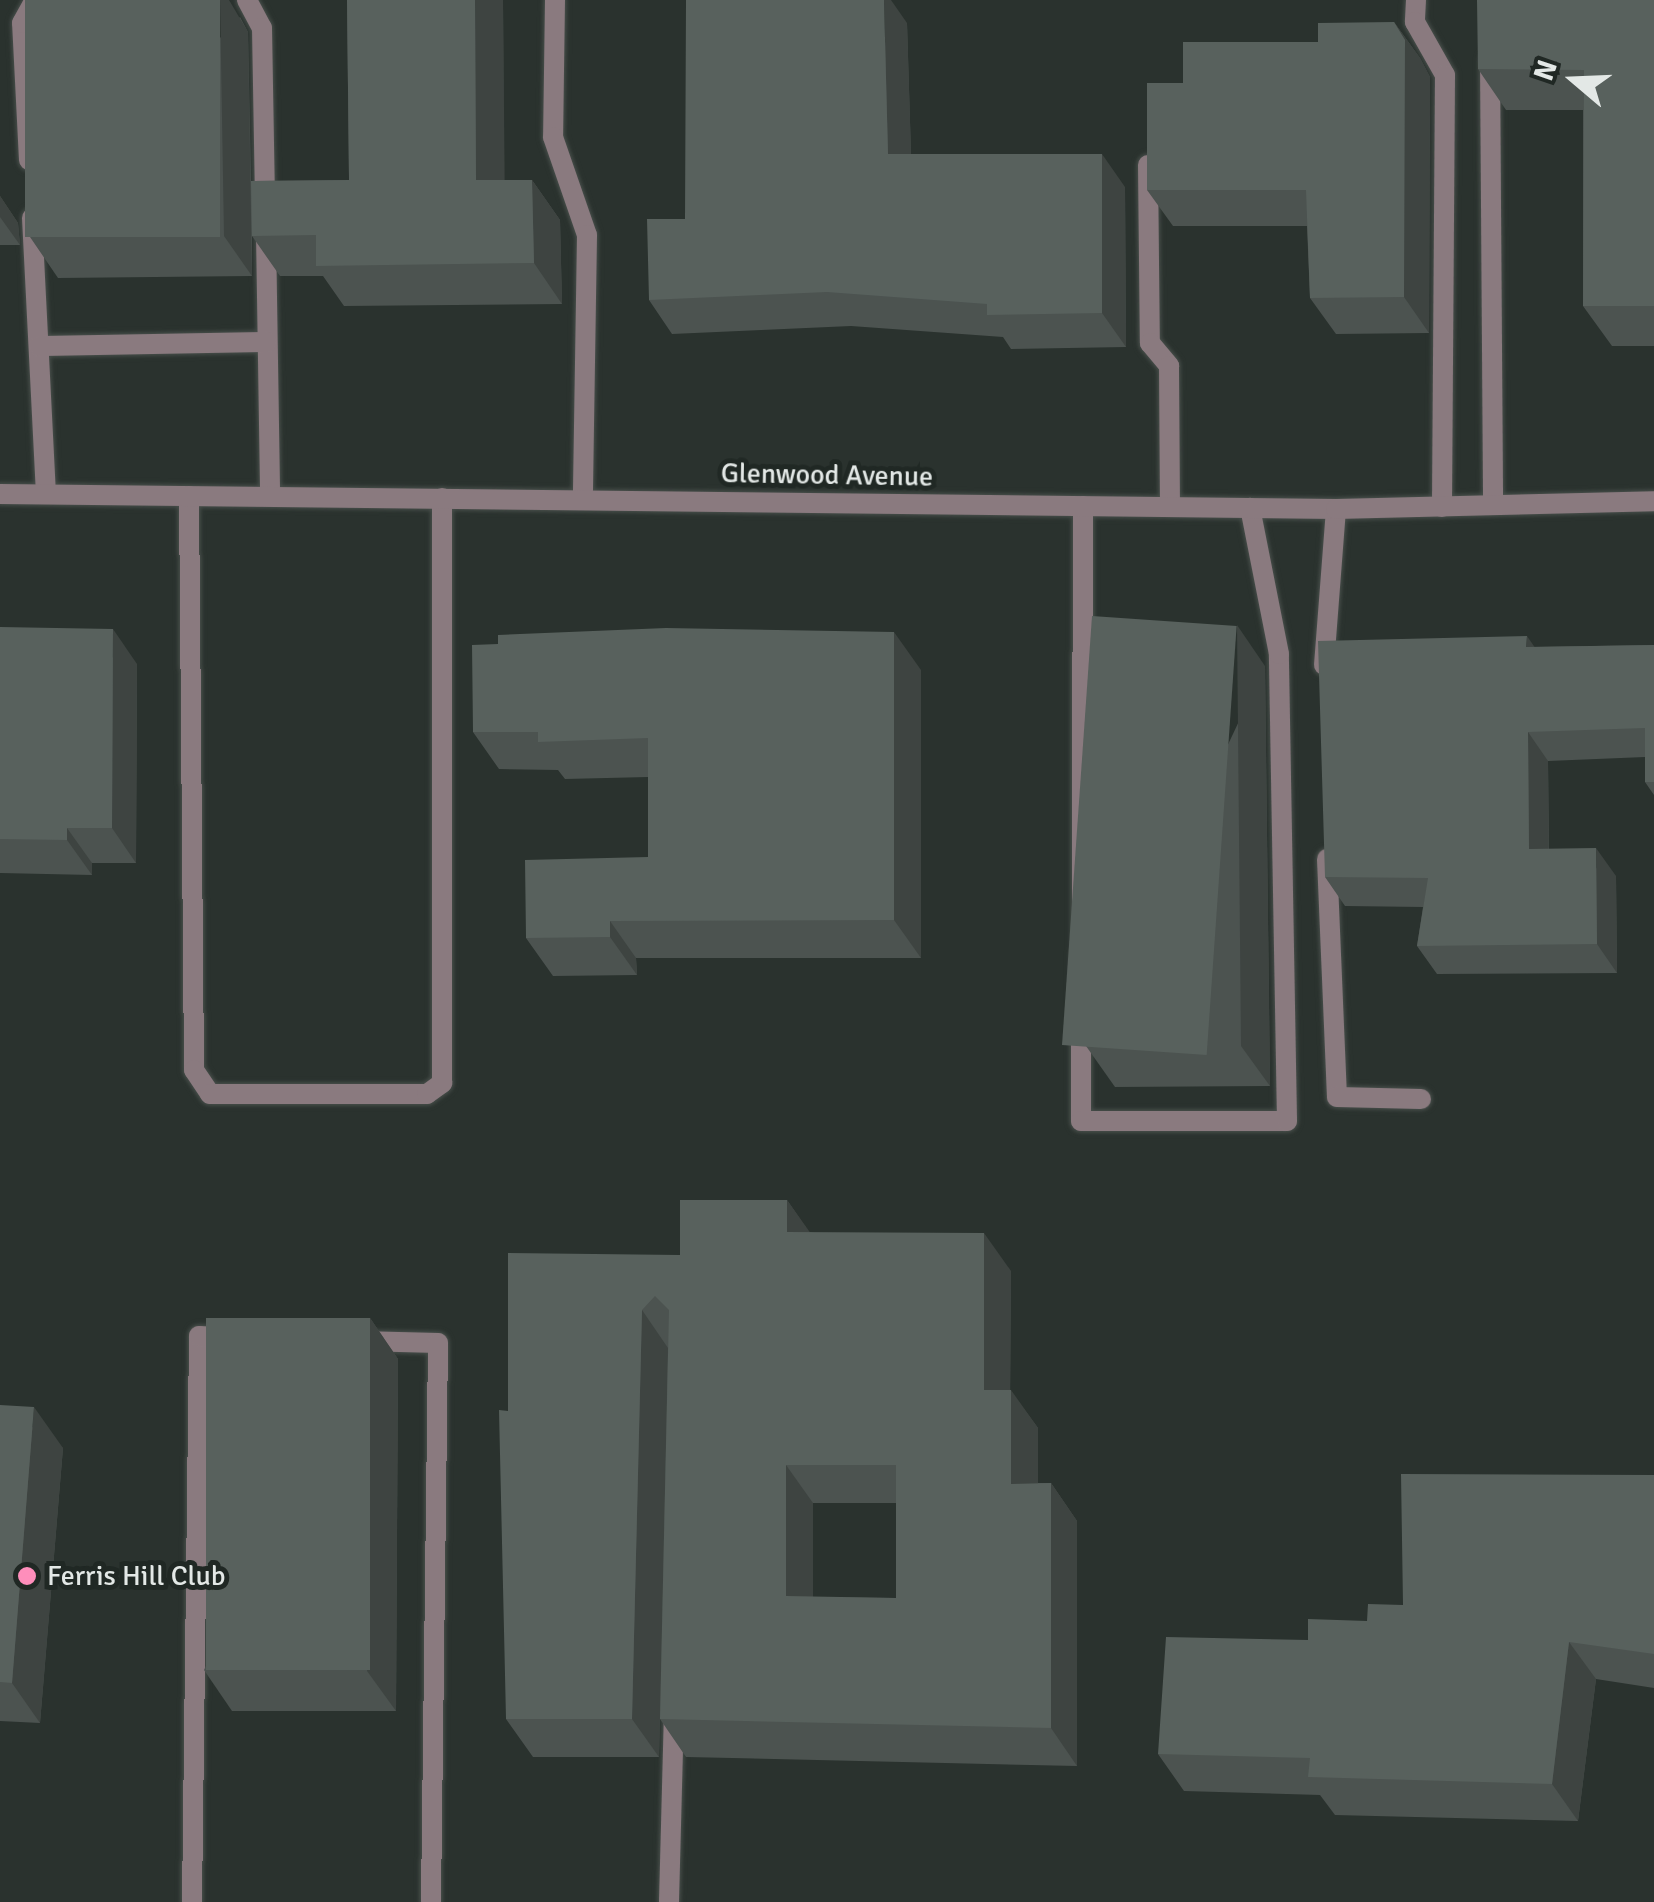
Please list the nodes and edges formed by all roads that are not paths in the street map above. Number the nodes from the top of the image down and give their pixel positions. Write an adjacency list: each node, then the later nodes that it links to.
1 (35, 0): 8 (street)
2 (248, 0): 7 (street)
3 (555, 0): 14 (street)
4 (1416, 0): 19 (street)
5 (1490, 39): 16 (street)
6 (1148, 133): 18 (street)
7 (267, 342): 8 (street); 12 (street)
8 (39, 346): 10 (street)
9 (0, 494): 10 (street, Glenwood Avenue)
10 (46, 494): 11 (street, Glenwood Avenue)
11 (189, 496): 12 (street, Glenwood Avenue); 13 (street)
12 (270, 496): 13 (street, Glenwood Avenue)
13 (442, 498): 14 (street, Glenwood Avenue)
14 (584, 500): 17 (street, Glenwood Avenue)
15 (1654, 501): 16 (street, Glenwood Avenue)
16 (1493, 503): 19 (street, Glenwood Avenue)
17 (1082, 506): 18 (street, Glenwood Avenue); 20 (street)
18 (1170, 507): 20 (street, Glenwood Avenue)
19 (1442, 507): 21 (street, Glenwood Avenue)
20 (1250, 508): 21 (street, Glenwood Avenue)
21 (1336, 509): 22 (street)
22 (1324, 682)
23 (1326, 838): 24 (street)
24 (1421, 1099)
25 (259, 1338): 28 (street)
26 (338, 1340): 29 (street)
27 (674, 1684): 30 (street)
28 (192, 1902)
29 (431, 1902)
30 (669, 1902)

